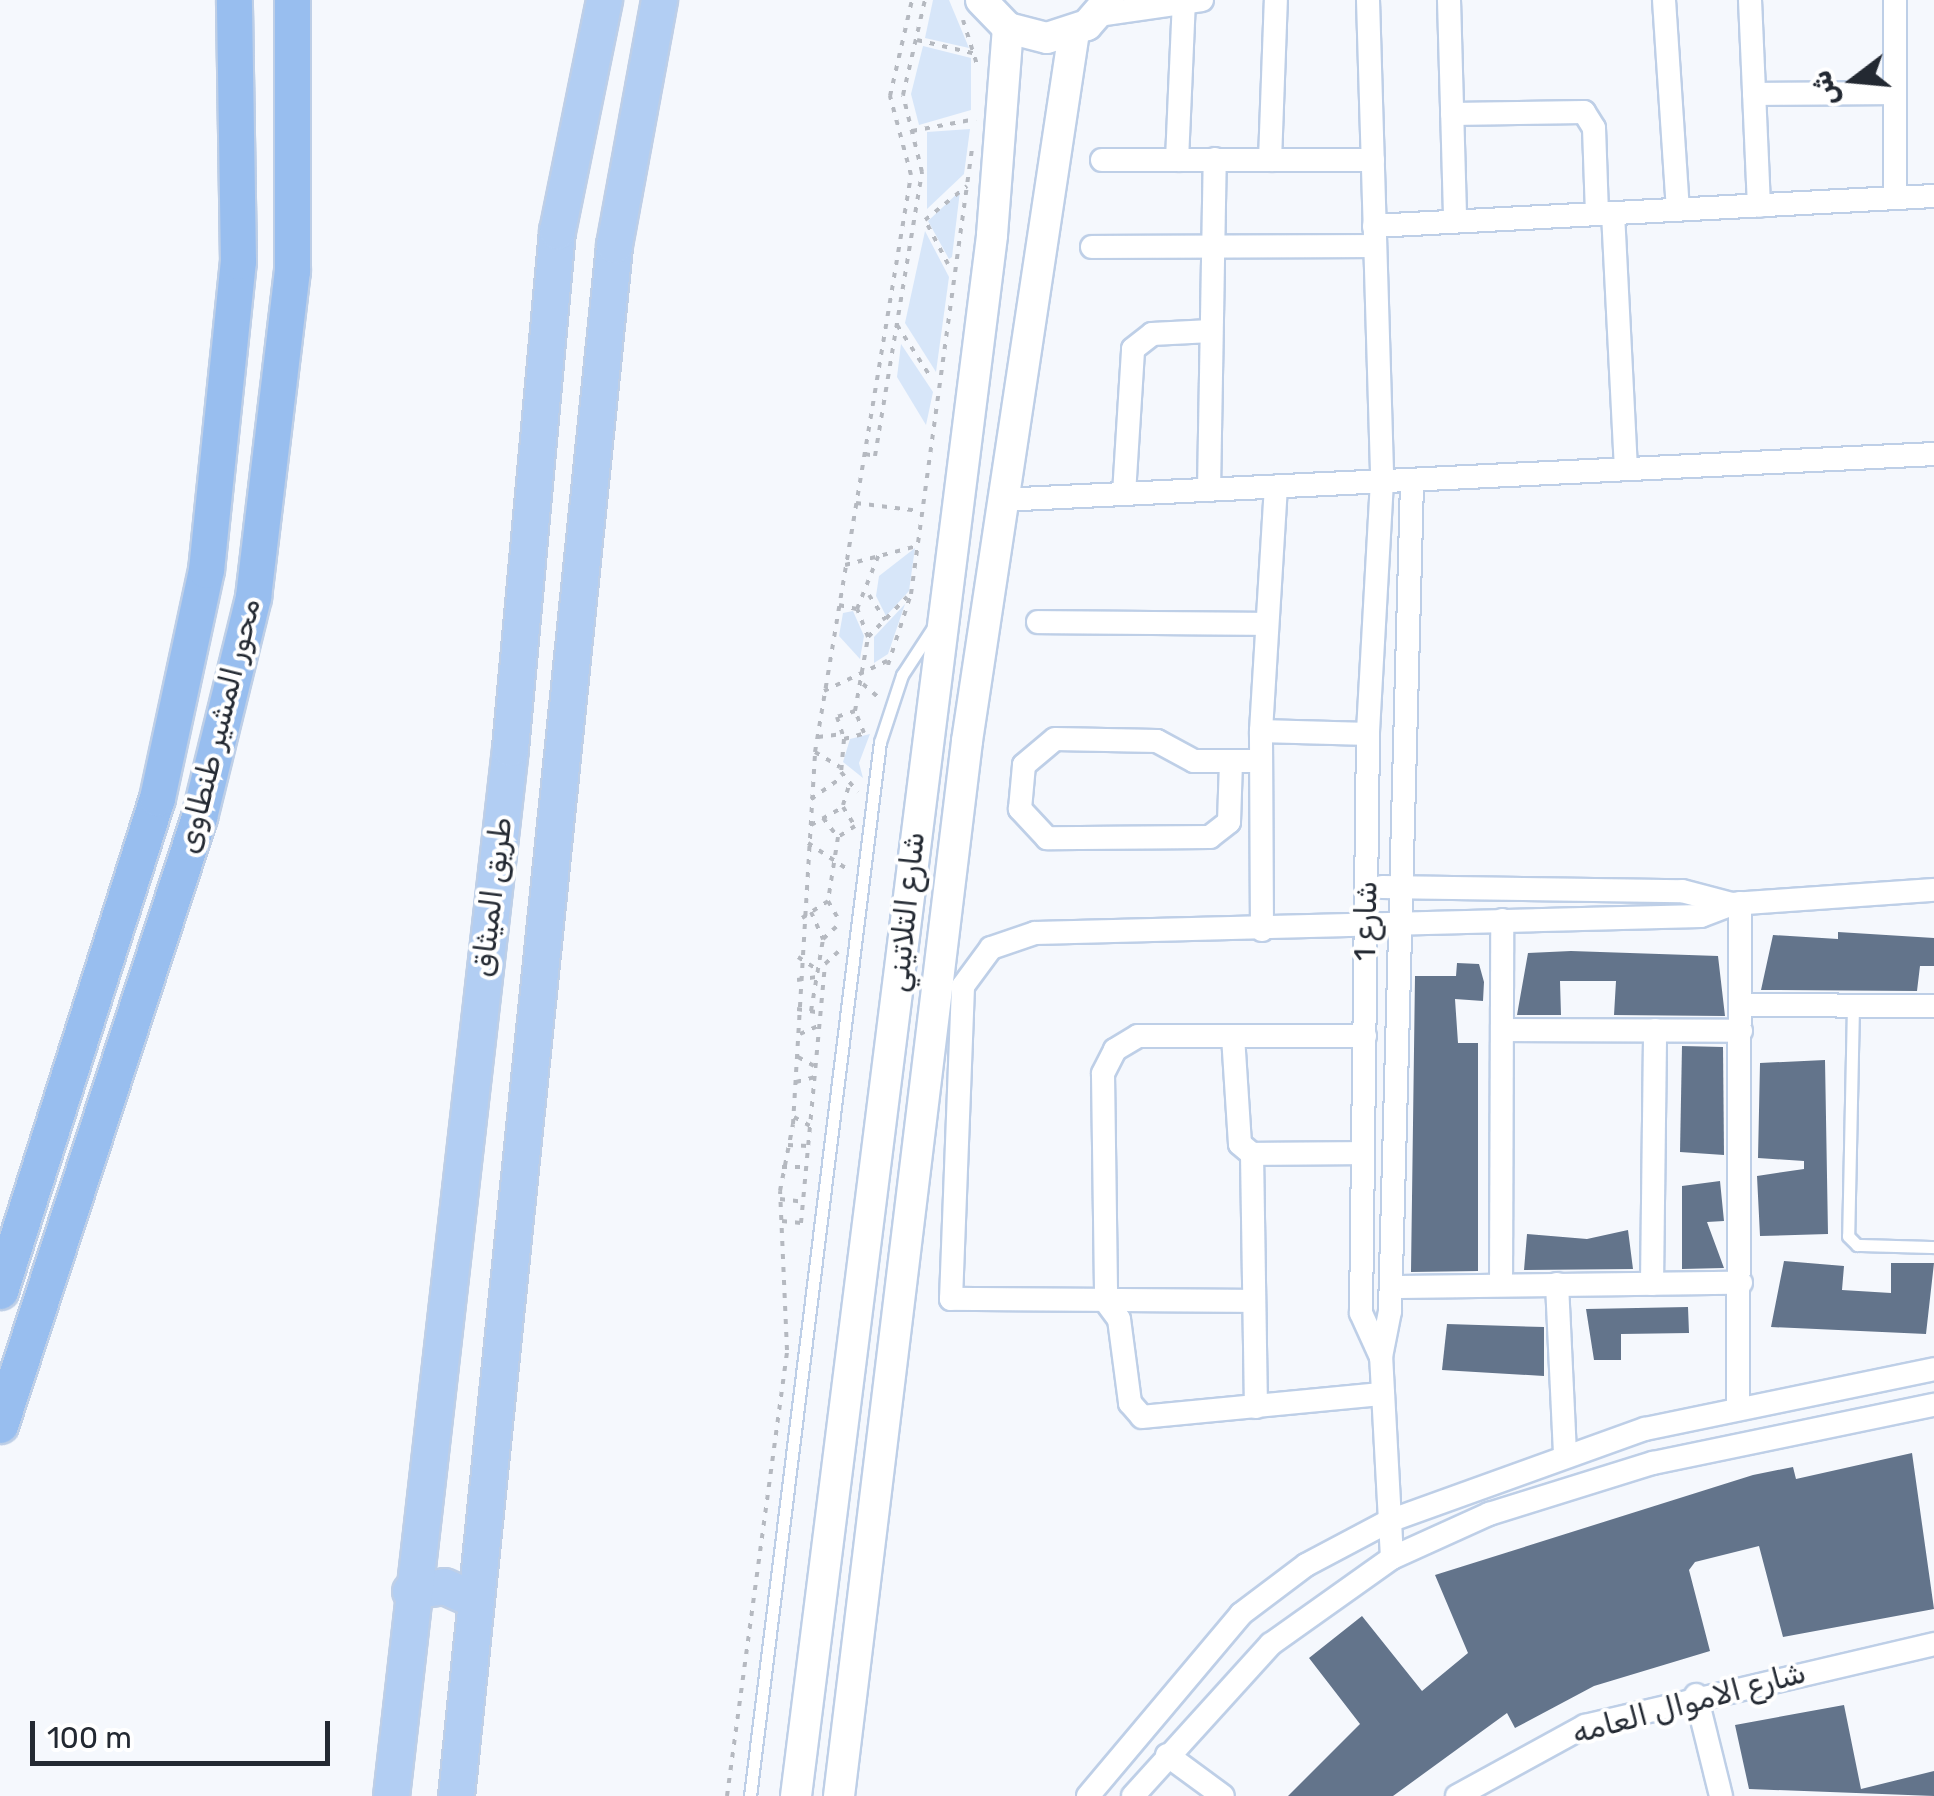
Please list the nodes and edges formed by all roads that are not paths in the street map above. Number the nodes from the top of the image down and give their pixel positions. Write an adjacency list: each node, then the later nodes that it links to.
1 (234, 0): 77 (highway, محور المشير طنطاوى)
2 (292, 0): 86 (highway, محور المشير طنطاوى)
3 (604, 0): 34 (main road, طريق الميثاق)
4 (660, 0): 35 (main road, طريق الميثاق)
5 (1184, 0): 6 (street); 14 (street); 21 (street)
6 (1202, 0)
7 (1276, 0): 22 (street)
8 (1368, 0): 23 (street, شارع 1)
9 (1449, 0): 18 (street)
10 (1664, 0): 27 (street)
11 (1750, 0): 17 (street)
12 (1895, 0): 16 (street)
13 (971, 7): 15 (main road)
14 (1094, 16): 15 (main road); 43 (main road, شارع التلاتيني)
15 (1008, 28): 44 (main road, شارع التلاتيني)
16 (1894, 93): 17 (street); 25 (street)
17 (1754, 94): 26 (street)
18 (1452, 114): 28 (street); 29 (street)
19 (1215, 159): 21 (street); 22 (street); 31 (street)
20 (1102, 160): 21 (street)
21 (1177, 160)
22 (1270, 160): 23 (street)
23 (1373, 160): 30 (street, شارع 1)
24 (1934, 196): 25 (street)
25 (1895, 198): 26 (street)
26 (1759, 206): 27 (street)
27 (1678, 210): 28 (street)
28 (1605, 214): 29 (street); 37 (street)
29 (1455, 222): 30 (street)
30 (1375, 236): 31 (street); 39 (street, شارع 1)
31 (1214, 246): 32 (street); 33 (street)
32 (1092, 248)
33 (1212, 331): 41 (street); 42 (street)
34 (547, 345): 35 (main road); 49 (main road, طريق الميثاق)
35 (607, 348): 50 (main road, طريق الميثاق)
36 (1934, 454): 37 (street)
37 (1626, 470): 38 (street)
38 (1412, 480): 39 (street); 53 (street, شارع 1)
39 (1382, 481): 40 (street); 48 (street, شارع 1)
40 (1276, 486): 41 (street); 46 (street)
41 (1209, 490): 42 (street)
42 (1124, 494): 43 (street)
43 (1001, 500): 99 (main road, شارع التلاتيني)
44 (942, 616): 97 (lane); 98 (main road, شارع التلاتيني)
45 (1038, 622): 46 (street)
46 (1267, 624): 47 (street)
47 (1261, 730): 48 (street); 52 (street)
48 (1368, 734): 54 (street, شارع 1)
49 (510, 748): 50 (main road); 90 (main road, طريق الميثاق)
50 (563, 754): 91 (main road, طريق الميثاق)
51 (1231, 762): 51 (street); 52 (street)
52 (1261, 762): 60 (street)
53 (1396, 886): 54 (street); 56 (street); 58 (street, شارع 1)
54 (1366, 888): 59 (street, شارع 1)
55 (1934, 890): 56 (street)
56 (1736, 904): 57 (street); 61 (street)
57 (1502, 920): 58 (street); 64 (street)
58 (1396, 924): 59 (street); 76 (street, شارع 1)
59 (1366, 926): 60 (street); 68 (street, شارع 1)
60 (1262, 930): 79 (street)
61 (1740, 1004): 62 (street); 66 (street)
62 (1853, 1006): 63 (street); 71 (lane)
63 (1934, 1006)
64 (1502, 1030): 65 (street); 75 (street)
65 (1656, 1030): 66 (street); 74 (street)
66 (1740, 1031): 72 (street)
67 (1234, 1036): 68 (street); 70 (street); 79 (street)
68 (1365, 1036): 69 (street, شارع 1)
69 (1363, 1153): 70 (street); 80 (street, شارع 1)
70 (1252, 1154): 78 (street)
71 (1934, 1247)
72 (1741, 1283): 74 (street); 83 (street)
73 (1557, 1284): 74 (street); 75 (street); 87 (street)
74 (1652, 1284)
75 (1500, 1285): 76 (street)
76 (1390, 1287): 80 (street, شارع 1)
77 (0, 1291)
78 (1253, 1301): 79 (street); 85 (street)
79 (1106, 1302): 85 (street)
80 (1381, 1357): 82 (street, شارع 1)
81 (1934, 1369): 83 (street)
82 (1383, 1394): 85 (street); 88 (street, شارع 1)
83 (1738, 1403): 87 (street)
84 (1934, 1405): 89 (street)
85 (1256, 1407)
86 (0, 1426)
87 (1564, 1454): 88 (street)
88 (1390, 1522): 89 (street, شارع 1); 100 (street)
89 (1392, 1558): 94 (street)
90 (410, 1591): 91 (main road); 95 (main road, طريق الميثاق)
91 (476, 1600): 96 (main road, طريق الميثاق)
92 (1934, 1644): 93 (street, شارع الاموال العامه)
93 (1696, 1696): 103 (street, شارع الاموال العامه); 104 (street)
94 (1167, 1754): 101 (street); 102 (street)
95 (391, 1796)
96 (456, 1796)
97 (750, 1796)
98 (796, 1796)
99 (839, 1796)
100 (1088, 1796)
101 (1133, 1796)
102 (1223, 1796)
103 (1457, 1796)
104 (1720, 1796)

